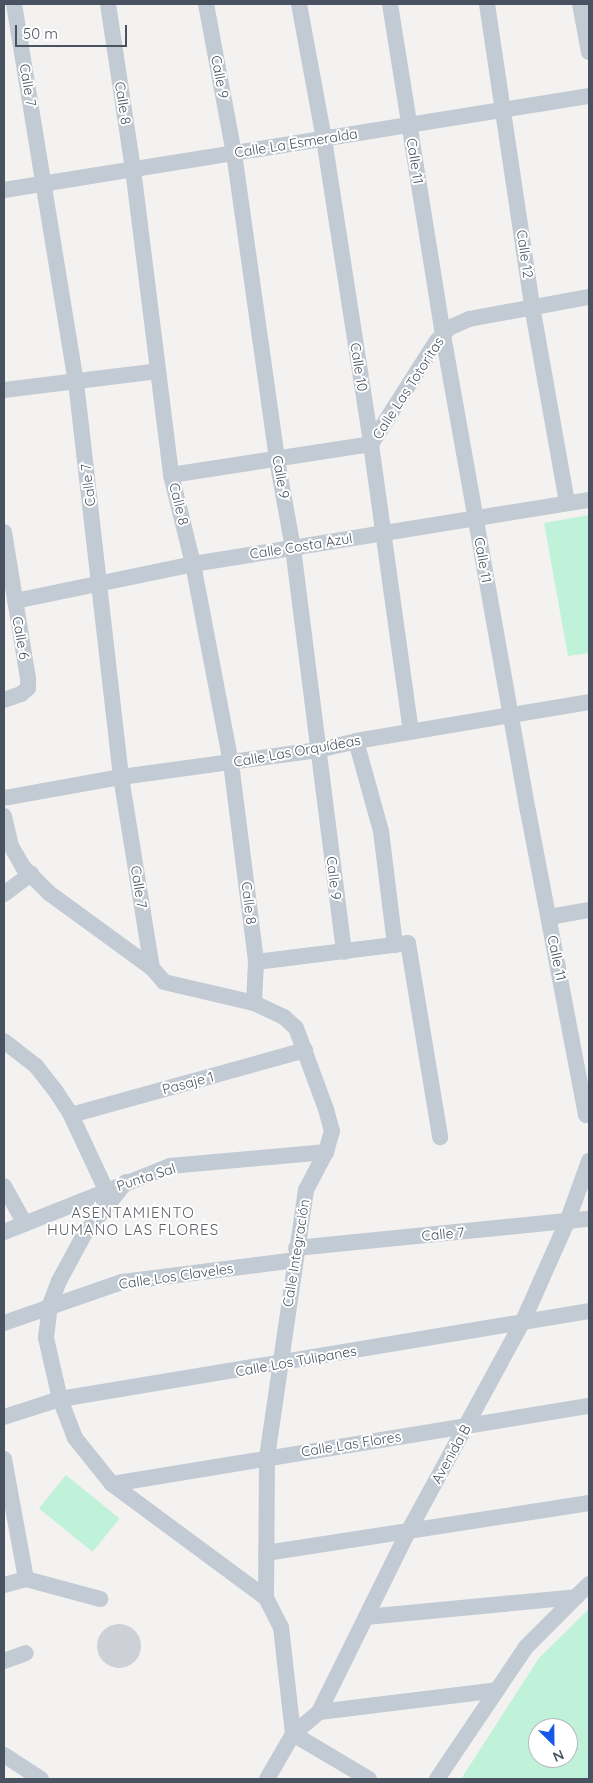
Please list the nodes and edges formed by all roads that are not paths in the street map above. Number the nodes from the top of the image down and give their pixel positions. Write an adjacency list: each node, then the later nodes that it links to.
1 (14, 4): 15 (street, Calle 7)
2 (108, 4): 14 (street, Calle 8)
3 (206, 4): 13 (street, Calle 9)
4 (299, 4): 12 (street, Calle 10)
5 (390, 4): 11 (street, Calle 11)
6 (486, 4): 10 (street, Calle 12)
7 (580, 4): 8 (street)
8 (589, 52)
9 (589, 96): 10 (street, Calle La Esmeralda)
10 (505, 110): 11 (street, Calle La Esmeralda); 18 (street, Calle 12)
11 (409, 124): 12 (street, Calle La Esmeralda); 19 (street, Calle 11)
12 (324, 139): 13 (street, Calle La Esmeralda); 23 (street, Calle 10)
13 (234, 153): 14 (street, Calle La Esmeralda); 24 (street, Calle 9)
14 (133, 169): 15 (street, Calle La Esmeralda); 20 (street, Calle 8)
15 (46, 183): 16 (street, Calle La Esmeralda); 21 (street, Calle 7)
16 (4, 190)
17 (589, 297): 18 (street, Calle Las Totoritas)
18 (532, 306): 19 (street, Calle Las Totoritas); 27 (street, Calle 12)
19 (442, 335): 23 (street, Calle Las Totoritas); 28 (street, Calle 11)
20 (158, 371): 21 (street); 25 (street, Calle 8)
21 (76, 382): 22 (street); 34 (street, Calle 7)
22 (4, 390)
23 (371, 444): 24 (street); 30 (street, Calle 10)
24 (277, 460): 25 (street); 31 (street, Calle 9)
25 (171, 475): 32 (street, Calle 8)
26 (589, 500): 27 (street, Calle Costa Azul)
27 (566, 503): 28 (street, Calle Costa Azul)
28 (476, 518): 30 (street, Calle Costa Azul); 38 (street, Calle 11)
29 (4, 532): 33 (street, Calle 6)
30 (384, 533): 31 (street, Calle Costa Azul); 39 (street, Calle 10)
31 (293, 548): 32 (street, Calle Costa Azul); 41 (street, Calle 9)
32 (193, 564): 34 (street, Calle Costa Azul); 42 (street, Calle 8)
33 (6, 565): 35 (street, Calle 6)
34 (99, 582): 35 (street, Calle Costa Azul); 43 (street, Calle 7)
35 (15, 601): 36 (street, Calle 6)
36 (4, 700)
37 (589, 702): 38 (street, Calle Las Orquídeas)
38 (511, 715): 39 (street, Calle Las Orquídeas); 49 (street, Calle 11)
39 (411, 731): 40 (street, Calle Las Orquídeas)
40 (356, 741): 41 (street, Calle Las Orquídeas); 50 (street)
41 (318, 750): 42 (street, Calle Las Orquídeas); 51 (street, Calle 9)
42 (231, 763): 43 (street, Calle Las Orquídeas); 52 (street, Calle 8)
43 (121, 777): 44 (street, Calle Las Orquídeas); 53 (street, Calle 7)
44 (4, 798)
45 (4, 816): 46 (street, Calle Integración)
46 (30, 874): 47 (street); 53 (street, Calle Integración)
47 (4, 894)
48 (589, 910): 49 (street)
49 (549, 917): 57 (street, Calle 11)
50 (402, 944): 51 (street); 59 (street)
51 (344, 952): 52 (street)
52 (256, 962): 54 (street, Calle 8)
53 (152, 968): 54 (street, Calle Integración)
54 (254, 1003): 56 (street, Calle Integración)
55 (4, 1041): 58 (street)
56 (305, 1050): 58 (street, Pasaje 1); 60 (street, Calle Integración)
57 (588, 1114)
58 (71, 1115): 64 (street)
59 (440, 1136)
60 (326, 1152): 62 (street, Punta Sal); 69 (street, Calle Integración)
61 (589, 1161): 66 (street, Avenida B)
62 (126, 1182): 64 (street, Punta Sal); 70 (street, Calle Integración)
63 (4, 1186): 67 (street)
64 (106, 1190): 67 (street, Punta Sal)
65 (589, 1219): 66 (street, Calle 7)
66 (567, 1222): 69 (street, Calle 7); 72 (street, Avenida B)
67 (25, 1224): 68 (street, Punta Sal)
68 (4, 1232)
69 (295, 1254): 70 (street, Calle Los Claveles); 74 (street, Calle Integración)
70 (50, 1306): 73 (street, Calle Los Claveles); 75 (street, Calle Integración)
71 (589, 1311): 72 (street, Calle Los Tulipanes)
72 (523, 1321): 74 (street, Calle Los Tulipanes); 78 (street, Avenida B)
73 (4, 1323)
74 (279, 1364): 75 (street, Calle Los Tulipanes); 79 (street, Calle Integración)
75 (60, 1399): 77 (street, Calle Los Tulipanes); 81 (street, Calle Integración)
76 (589, 1406): 78 (street, Calle Las Flores)
77 (4, 1417)
78 (467, 1427): 79 (street, Calle Las Flores); 83 (street, Avenida B)
79 (267, 1457): 81 (street, Calle Las Flores); 84 (street, Calle Integración)
80 (4, 1459): 85 (street)
81 (112, 1484): 89 (street, Calle Integración)
82 (589, 1503): 83 (street)
83 (408, 1532): 84 (street); 91 (street, Avenida B)
84 (266, 1553): 89 (street, Calle Integración)
85 (26, 1579): 87 (street); 90 (street)
86 (589, 1584): 88 (street)
87 (4, 1585)
88 (576, 1597): 91 (street); 94 (street)
89 (266, 1598): 96 (street, Calle Integración)
90 (100, 1599)
91 (366, 1618): 95 (street, Avenida B)
92 (26, 1653): 93 (street)
93 (4, 1661)
94 (497, 1690): 95 (street); 101 (street)
95 (319, 1712): 96 (street, Avenida B)
96 (293, 1734): 99 (street, Avenida B); 100 (street)
97 (4, 1755): 98 (street)
98 (41, 1779)
99 (267, 1779)
100 (369, 1779)
101 (437, 1779)

